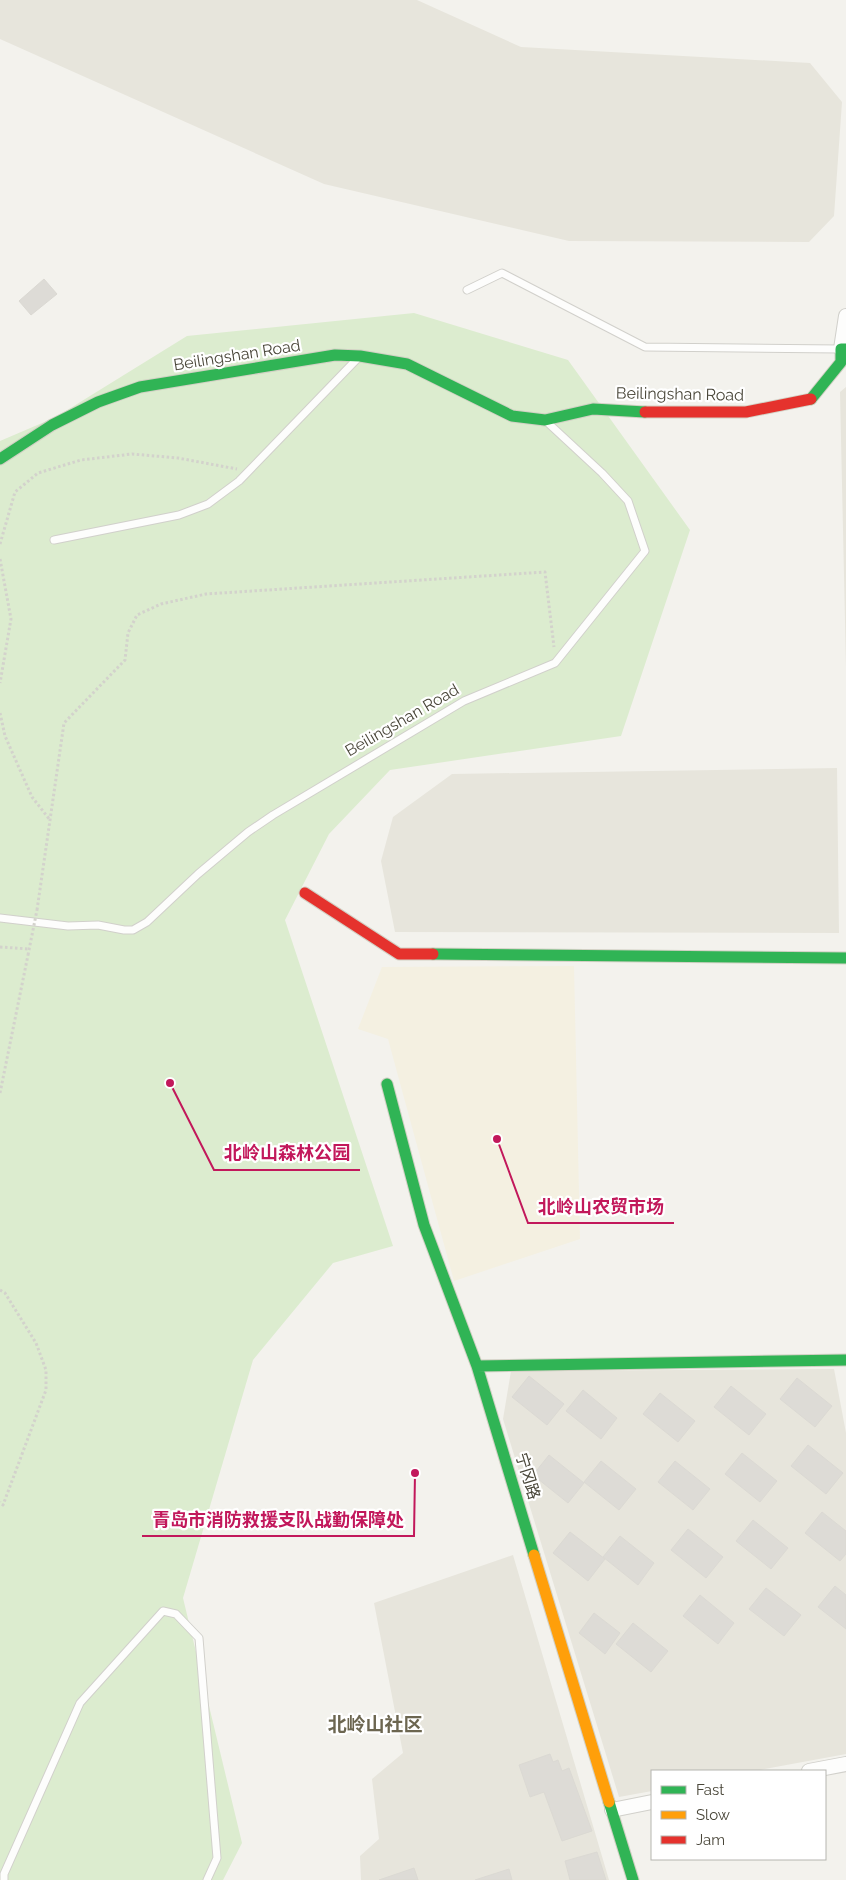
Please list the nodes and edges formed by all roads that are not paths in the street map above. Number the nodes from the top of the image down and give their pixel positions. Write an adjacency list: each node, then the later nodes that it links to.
1 (467, 290): 3 (lane)
2 (846, 316): 3 (street)
3 (844, 349): 5 (street, Beilingshan Road)
4 (360, 356): 5 (street, Beilingshan Road); 6 (street, Beilingshan Road); 7 (lane)
5 (545, 420): 9 (lane, Beilingshan Road)
6 (0, 459)
7 (54, 540)
8 (304, 893): 10 (street)
9 (0, 918)
10 (846, 958)
11 (387, 1084): 13 (street, 宁冈路)
12 (846, 1360): 13 (street)
13 (477, 1366): 17 (street, 宁冈路)
14 (846, 1764): 15 (street)
15 (814, 1770)
16 (651, 1802): 17 (street)
17 (612, 1810): 20 (street, 宁冈路)
18 (4, 1880): 19 (lane)
19 (207, 1880)
20 (634, 1880)

